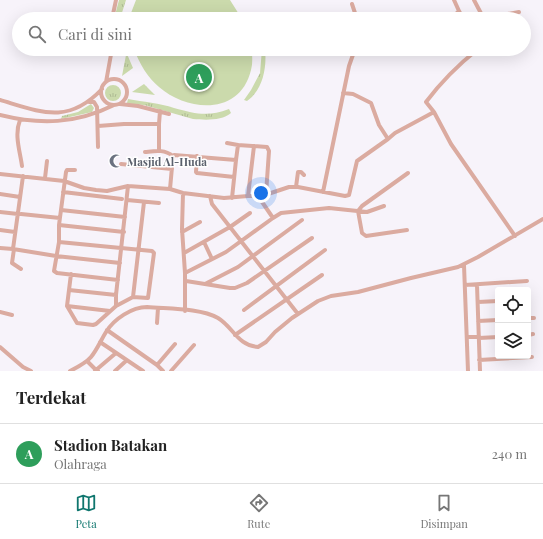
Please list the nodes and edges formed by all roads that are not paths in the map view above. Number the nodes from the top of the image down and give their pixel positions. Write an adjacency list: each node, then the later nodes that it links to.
1 (116, 0): 6 (street)
2 (454, 0): 5 (street)
3 (474, 0): 8 (street)
4 (352, 4): 7 (street)
5 (459, 11)
6 (113, 12)
7 (355, 12)
8 (480, 12)
9 (111, 56): 12 (street)
10 (353, 56): 14 (street)
11 (470, 56): 22 (street)
12 (106, 82): 13 (street); 17 (street)
13 (102, 89): 16 (street); 18 (street)
14 (343, 93): 31 (street); 57 (street)
15 (0, 100): 20 (street)
16 (89, 102): 21 (street); 23 (street)
17 (120, 104): 18 (street); 19 (street)
18 (114, 105): 21 (street)
19 (160, 111): 24 (street); 29 (street)
20 (44, 112): 23 (street); 27 (street)
21 (97, 112): 28 (street); 30 (street)
22 (434, 112): 31 (street); 88 (street)
23 (58, 113): 28 (street)
24 (169, 114)
25 (0, 115): 26 (street)
26 (20, 120): 27 (street); 43 (street)
27 (43, 122): 28 (street)
28 (58, 122)
29 (159, 124): 30 (street); 36 (street)
30 (98, 126): 34 (street)
31 (388, 139): 57 (street)
32 (227, 144): 33 (street)
33 (238, 145): 35 (street); 40 (street)
34 (98, 146)
35 (254, 146): 60 (street); 62 (street)
36 (159, 150): 37 (street); 38 (street)
37 (145, 152)
38 (173, 156): 39 (street); 44 (street)
39 (198, 156): 40 (street); 50 (street)
40 (236, 160): 50 (street)
41 (47, 161): 51 (street)
42 (121, 164): 44 (street)
43 (22, 166)
44 (172, 169): 55 (street)
45 (75, 170): 52 (street)
46 (408, 173): 71 (street)
47 (0, 174): 49 (street)
48 (304, 175): 54 (street)
49 (23, 176): 51 (street); 61 (street)
50 (234, 177): 64 (street)
51 (45, 178): 52 (street)
52 (64, 181): 53 (street); 56 (street)
53 (128, 186): 55 (street); 65 (street)
54 (296, 187): 57 (street); 60 (street)
55 (170, 189): 58 (street)
56 (63, 192): 65 (street); 70 (street)
57 (323, 192)
58 (183, 193): 66 (street); 87 (street)
59 (0, 194): 61 (street)
60 (265, 195): 63 (street)
61 (20, 196): 74 (street)
62 (248, 196): 63 (street); 64 (street)
63 (258, 196): 77 (street)
64 (232, 198): 66 (street)
65 (124, 199): 67 (street); 75 (street)
66 (211, 200): 82 (street)
67 (144, 202): 68 (street); 96 (street)
68 (159, 203)
69 (384, 206): 71 (street)
70 (61, 210): 75 (street); 76 (street)
71 (358, 210): 77 (street); 84 (street)
72 (0, 212): 74 (street)
73 (250, 213): 82 (street)
74 (19, 214): 76 (street); 85 (street)
75 (125, 217): 86 (street)
76 (60, 218): 81 (street)
77 (273, 218): 92 (street)
78 (543, 219): 88 (street)
79 (302, 220): 100 (street)
80 (200, 222): 87 (street)
81 (59, 225): 86 (street); 90 (street)
82 (230, 227): 91 (street); 92 (street)
83 (0, 230): 85 (street)
84 (407, 230)
85 (15, 232): 95 (street)
86 (124, 232): 94 (street)
87 (182, 232): 98 (street)
88 (515, 236): 103 (street)
89 (312, 238): 105 (street)
90 (59, 242): 94 (street); 99 (street)
91 (204, 242): 98 (street); 101 (street)
92 (241, 242): 100 (street); 101 (street)
93 (0, 248): 95 (street)
94 (122, 248): 96 (street); 102 (street)
95 (15, 249): 99 (street); 104 (street)
96 (137, 249): 118 (street); 118 (street)
97 (325, 250): 115 (street)
98 (184, 253): 106 (street)
99 (56, 256): 102 (street); 107 (street)
100 (252, 256): 105 (street); 112 (street)
101 (212, 259): 106 (street)
102 (120, 263): 109 (street)
103 (464, 265): 114 (street); 129 (street)
104 (21, 269)
105 (264, 272): 112 (street); 115 (street)
106 (185, 273): 110 (street)
107 (71, 274): 109 (street); 116 (street)
108 (322, 275): 119 (street)
109 (118, 280): 117 (street)
110 (186, 281): 112 (street); 127 (street)
111 (527, 281): 113 (street)
112 (205, 284)
113 (477, 284): 114 (street); 121 (street)
114 (465, 285): 138 (street)
115 (276, 287): 119 (street); 125 (street)
116 (69, 290): 117 (street); 122 (street)
117 (116, 295): 123 (street)
118 (132, 297): 123 (street)
119 (286, 300): 129 (street); 137 (street)
120 (495, 301): 121 (street)
121 (478, 302): 132 (street)
122 (68, 306): 126 (street); 126 (street)
123 (116, 306): 126 (street)
124 (158, 308): 127 (street); 133 (street); 134 (street)
125 (244, 310)
126 (110, 311)
127 (185, 311): 137 (street)
128 (0, 312): 130 (street)
129 (298, 314): 137 (street)
130 (12, 315)
131 (495, 320): 132 (street)
132 (478, 321): 139 (street)
133 (157, 323)
134 (107, 330): 141 (street); 150 (street)
135 (531, 334): 136 (street)
136 (534, 334)
137 (235, 335)
138 (467, 337): 139 (street); 160 (street)
139 (479, 337): 140 (street); 148 (street)
140 (495, 337)
141 (100, 342): 145 (street); 149 (street)
142 (175, 344): 150 (street)
143 (194, 345): 159 (street)
144 (0, 347): 152 (street)
145 (116, 353): 147 (street); 154 (street)
146 (532, 357): 148 (street)
147 (127, 360): 151 (street); 155 (street)
148 (480, 360): 161 (street)
149 (87, 361): 153 (street); 154 (street)
150 (157, 365): 158 (street)
151 (138, 367): 156 (street); 157 (street)
152 (31, 371)
153 (70, 371)
154 (96, 371)
155 (115, 371)
156 (133, 371)
157 (143, 371)
158 (163, 371)
159 (171, 371)
160 (468, 371)
161 (480, 371)

